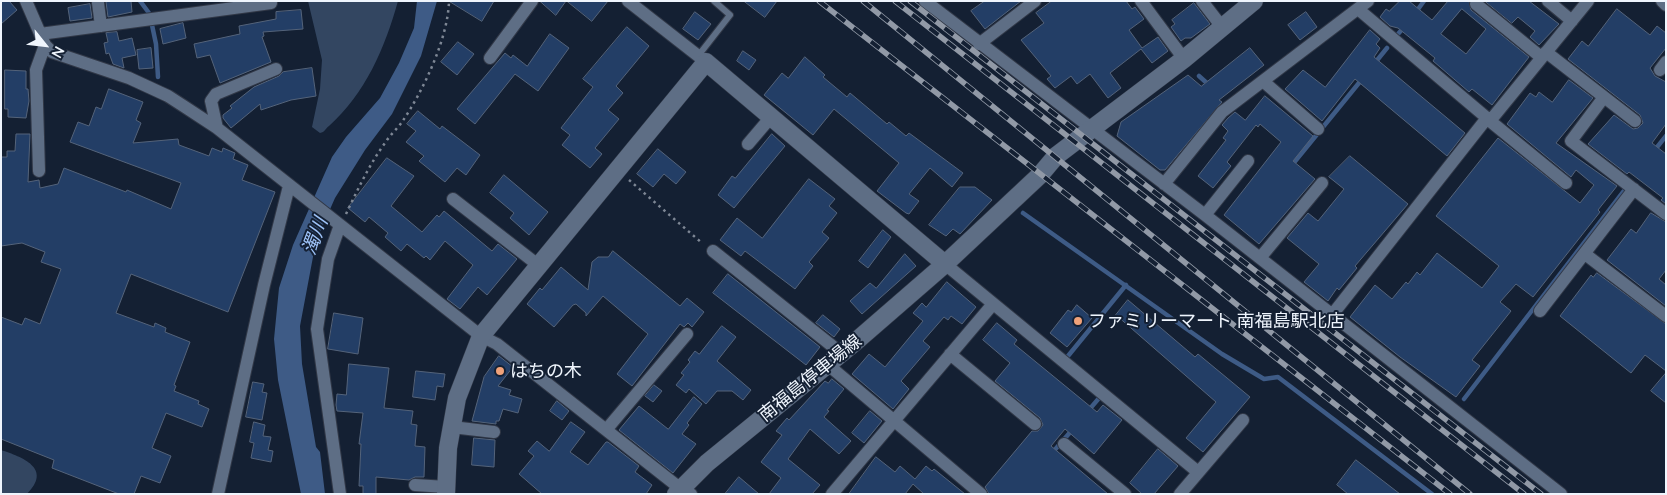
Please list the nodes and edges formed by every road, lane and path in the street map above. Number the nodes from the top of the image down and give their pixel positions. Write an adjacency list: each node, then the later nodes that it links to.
1 (26, 1): 24 (street)
2 (449, 1): 51 (path)
3 (532, 1): 27 (street)
4 (628, 1): 28 (street)
5 (714, 1): 28 (lane)
6 (926, 1): 25 (street)
7 (1035, 1): 25 (street)
8 (1141, 1): 29 (street)
9 (1202, 1): 23 (street)
10 (1254, 1): 23 (street, 南福島停車場線)
11 (1368, 1): 20 (street)
12 (1548, 1): 21 (street)
13 (1588, 1): 21 (street)
14 (1662, 1): 19 (street)
15 (98, 3): 22 (street)
16 (271, 3): 17 (street)
17 (238, 4): 22 (street)
18 (1476, 4): 26 (street)
19 (1666, 4)
20 (1358, 10): 31 (street); 34 (street)
21 (1572, 21): 26 (street)
22 (101, 26): 24 (street)
23 (1222, 28): 29 (street, 南福島停車場線)
24 (42, 39): 36 (street); 42 (street)
25 (980, 44): 37 (street)
26 (1543, 55): 32 (street); 34 (street)
27 (490, 58)
28 (702, 59): 33 (street); 41 (street)
29 (1184, 59): 37 (street, 南福島停車場線)
30 (276, 69): 36 (street)
31 (1264, 82): 38 (street); 45 (street)
32 (1604, 98): 35 (street); 47 (street)
33 (771, 117): 39 (street); 55 (street)
34 (1488, 120): 44 (street); 59 (street)
35 (1635, 121)
36 (217, 128): 46 (street)
37 (1091, 128): 45 (street); 55 (street, 南福島停車場線)
38 (1318, 129)
39 (748, 144)
40 (1248, 161): 50 (street)
41 (616, 169): 52 (path); 56 (street)
42 (39, 171)
43 (1322, 183): 54 (street)
44 (1566, 183)
45 (1164, 184): 50 (street)
46 (289, 186): 51 (street); 77 (street)
47 (1634, 189): 49 (street); 53 (street)
48 (454, 199): 56 (street)
49 (1666, 214)
50 (1205, 215): 54 (street)
51 (336, 222): 62 (street); 78 (street)
52 (713, 252): 63 (street)
53 (1585, 254): 58 (street); 60 (street)
54 (1260, 258): 59 (street)
55 (945, 264): 57 (street); 63 (street, 南福島停車場線)
56 (538, 265): 62 (street)
57 (993, 304): 64 (street); 73 (street)
58 (1540, 311)
59 (1332, 315): 83 (street)
60 (1666, 316)
61 (687, 334): 70 (street)
62 (480, 336): 69 (street); 70 (street)
63 (841, 353): 65 (street, 南福島停車場線)
64 (950, 354): 66 (street); 68 (street)
65 (826, 364): 66 (street); 76 (street, 南福島停車場線)
66 (894, 420): 79 (street); 80 (street)
67 (1243, 420): 73 (street)
68 (1035, 424)
69 (452, 427): 71 (street); 75 (street)
70 (606, 430): 76 (street)
71 (494, 432)
72 (1064, 444): 81 (street)
73 (1198, 472): 82 (street)
74 (415, 485): 75 (street)
75 (446, 491)
76 (683, 492)
77 (218, 494)
78 (340, 494)
79 (832, 494)
80 (981, 494)
81 (1125, 494)
82 (1180, 494)
83 (1561, 494)

